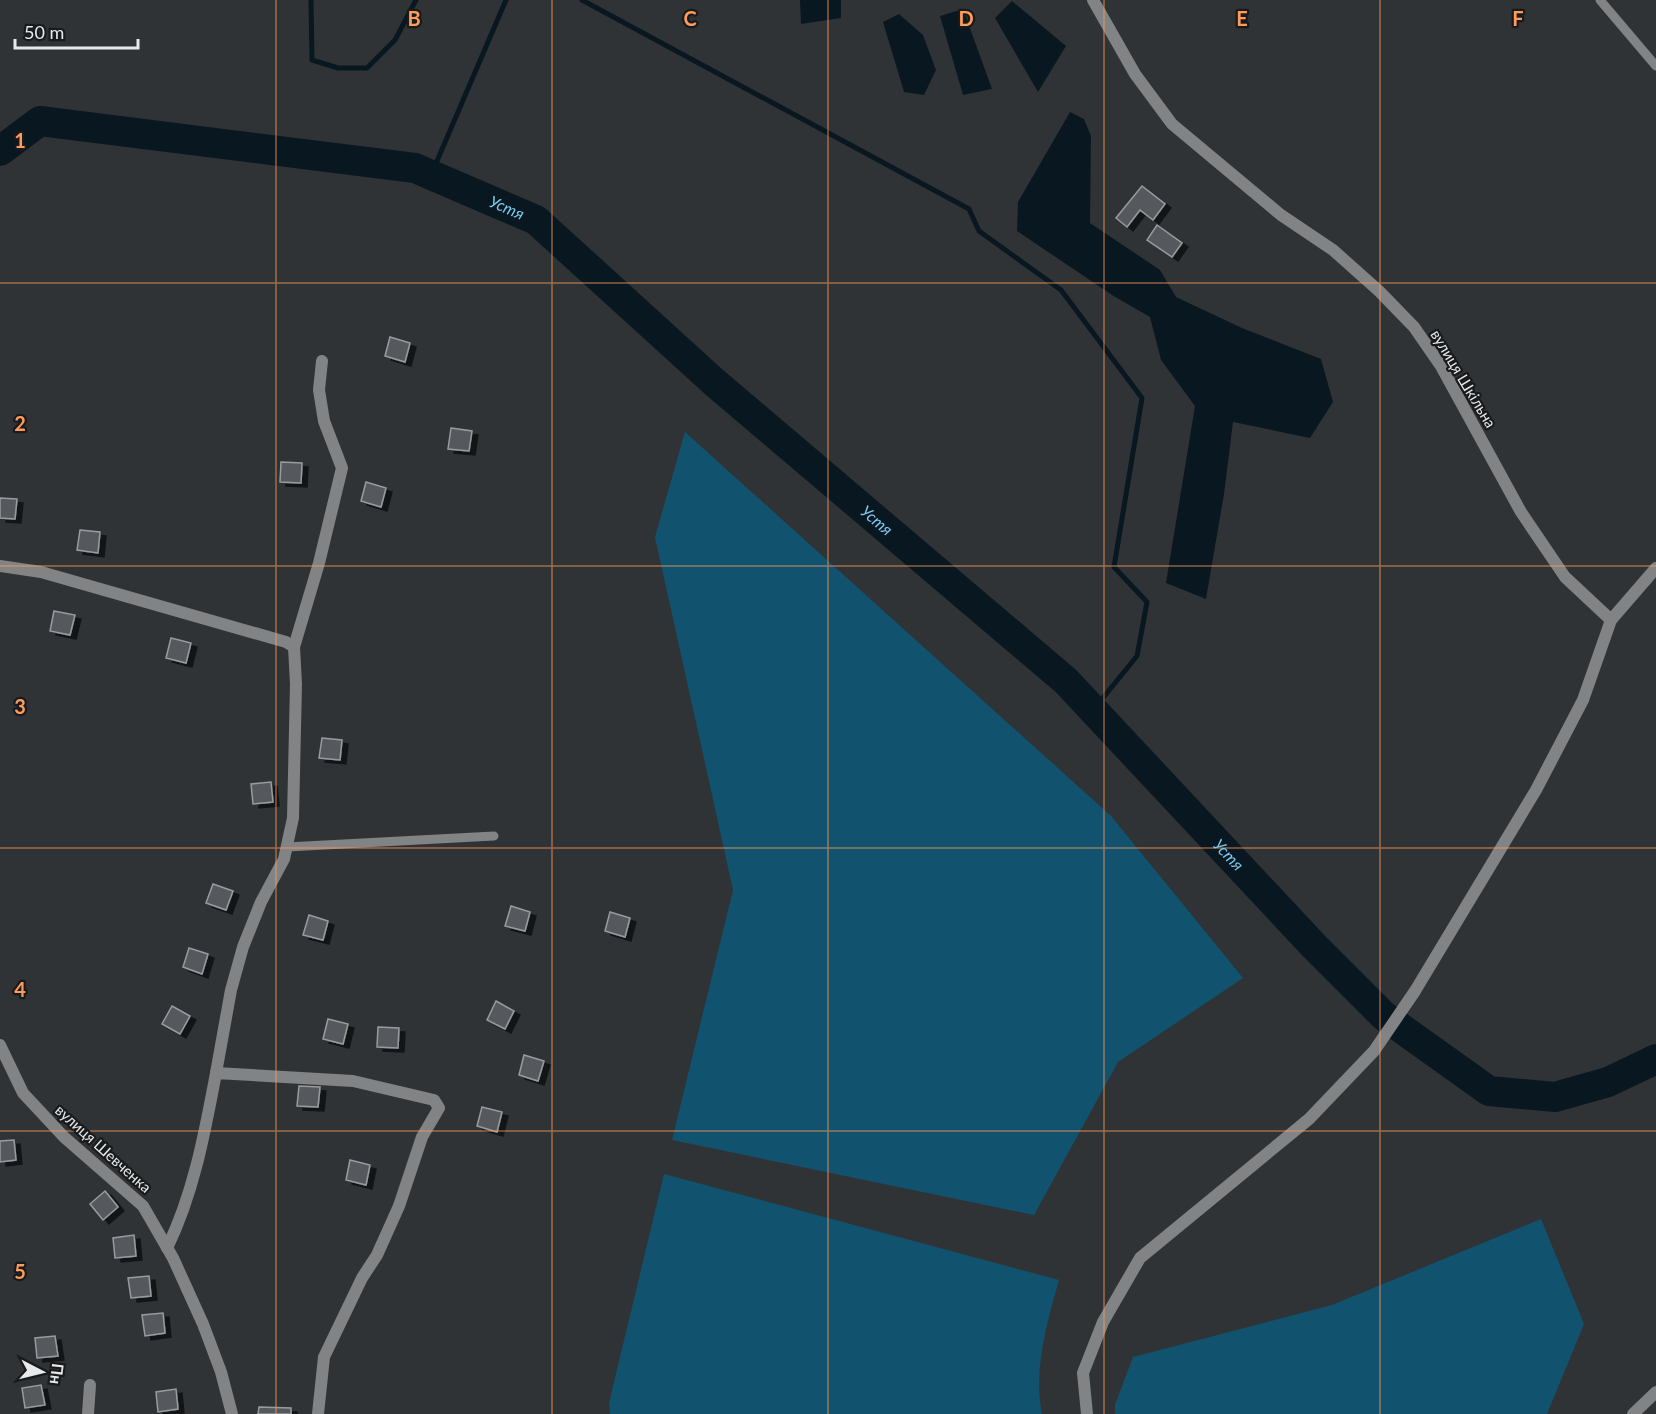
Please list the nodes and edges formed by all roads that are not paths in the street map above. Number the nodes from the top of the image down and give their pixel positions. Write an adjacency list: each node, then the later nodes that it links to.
1 (1093, 0): 7 (street, вулиця Шкільна)
2 (1600, 0): 3 (lane)
3 (1656, 66)
4 (322, 361): 8 (street)
5 (0, 566): 8 (street)
6 (1656, 568): 7 (street)
7 (1611, 620): 19 (street)
8 (294, 647): 10 (street)
9 (494, 836): 10 (lane)
10 (287, 847): 12 (street)
11 (0, 1045): 13 (street, вулиця Шевченка)
12 (216, 1073): 13 (street); 18 (street)
13 (167, 1248): 17 (street, вулиця Шевченка)
14 (90, 1385): 16 (street)
15 (1656, 1392): 20 (street)
16 (88, 1414)
17 (232, 1414)
18 (318, 1414)
19 (1087, 1414)
20 (1634, 1414)

